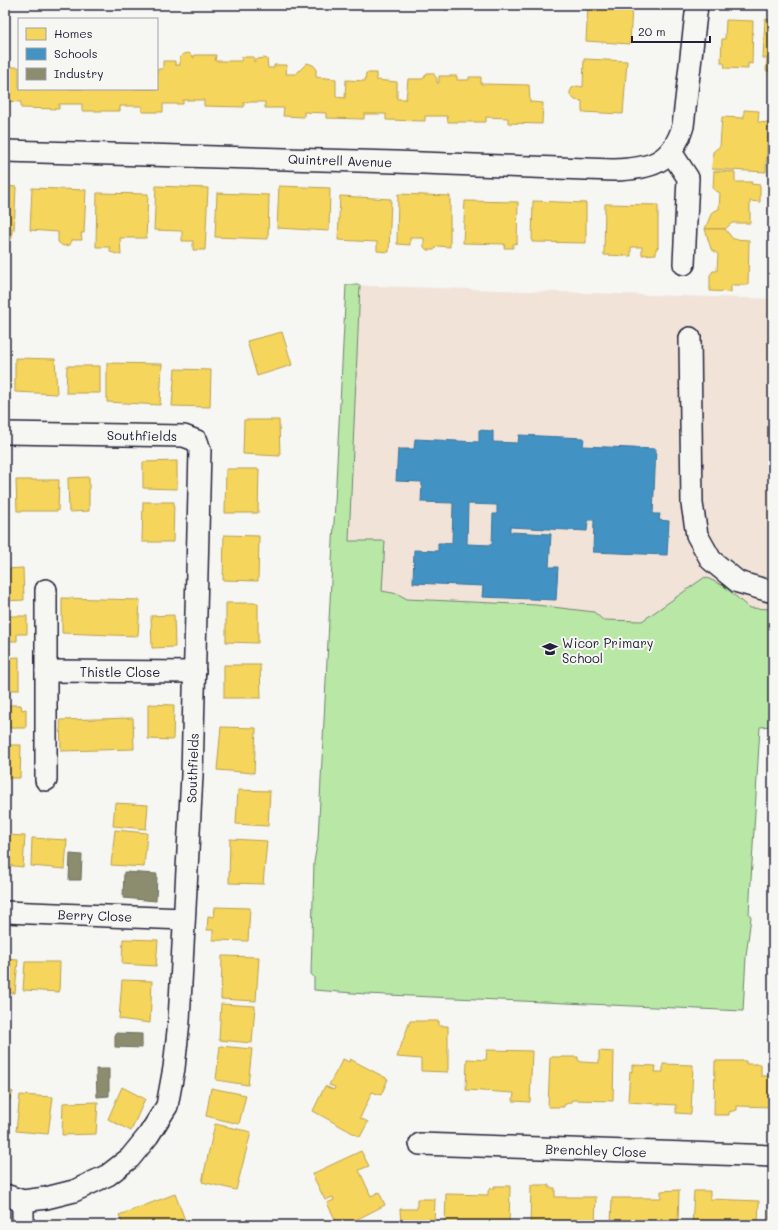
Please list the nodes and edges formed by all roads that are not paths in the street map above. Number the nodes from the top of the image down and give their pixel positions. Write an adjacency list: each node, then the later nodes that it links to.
1 (697, 5): 3 (street, Quintrell Avenue)
2 (5, 151): 3 (street, Quintrell Avenue)
3 (671, 152): 4 (street)
4 (684, 264)
5 (690, 338): 8 (street)
6 (5, 433): 10 (street, Southfields)
7 (46, 590): 9 (street)
8 (773, 592)
9 (46, 671): 10 (street, Thistle Close); 11 (street)
10 (195, 672): 13 (street, Southfields)
11 (46, 780)
12 (5, 912): 13 (street, Berry Close)
13 (184, 918): 16 (street, Southfields)
14 (420, 1144): 15 (street, Brenchley Close)
15 (773, 1156)
16 (14, 1198): 17 (street, Southfields)
17 (23, 1225)

